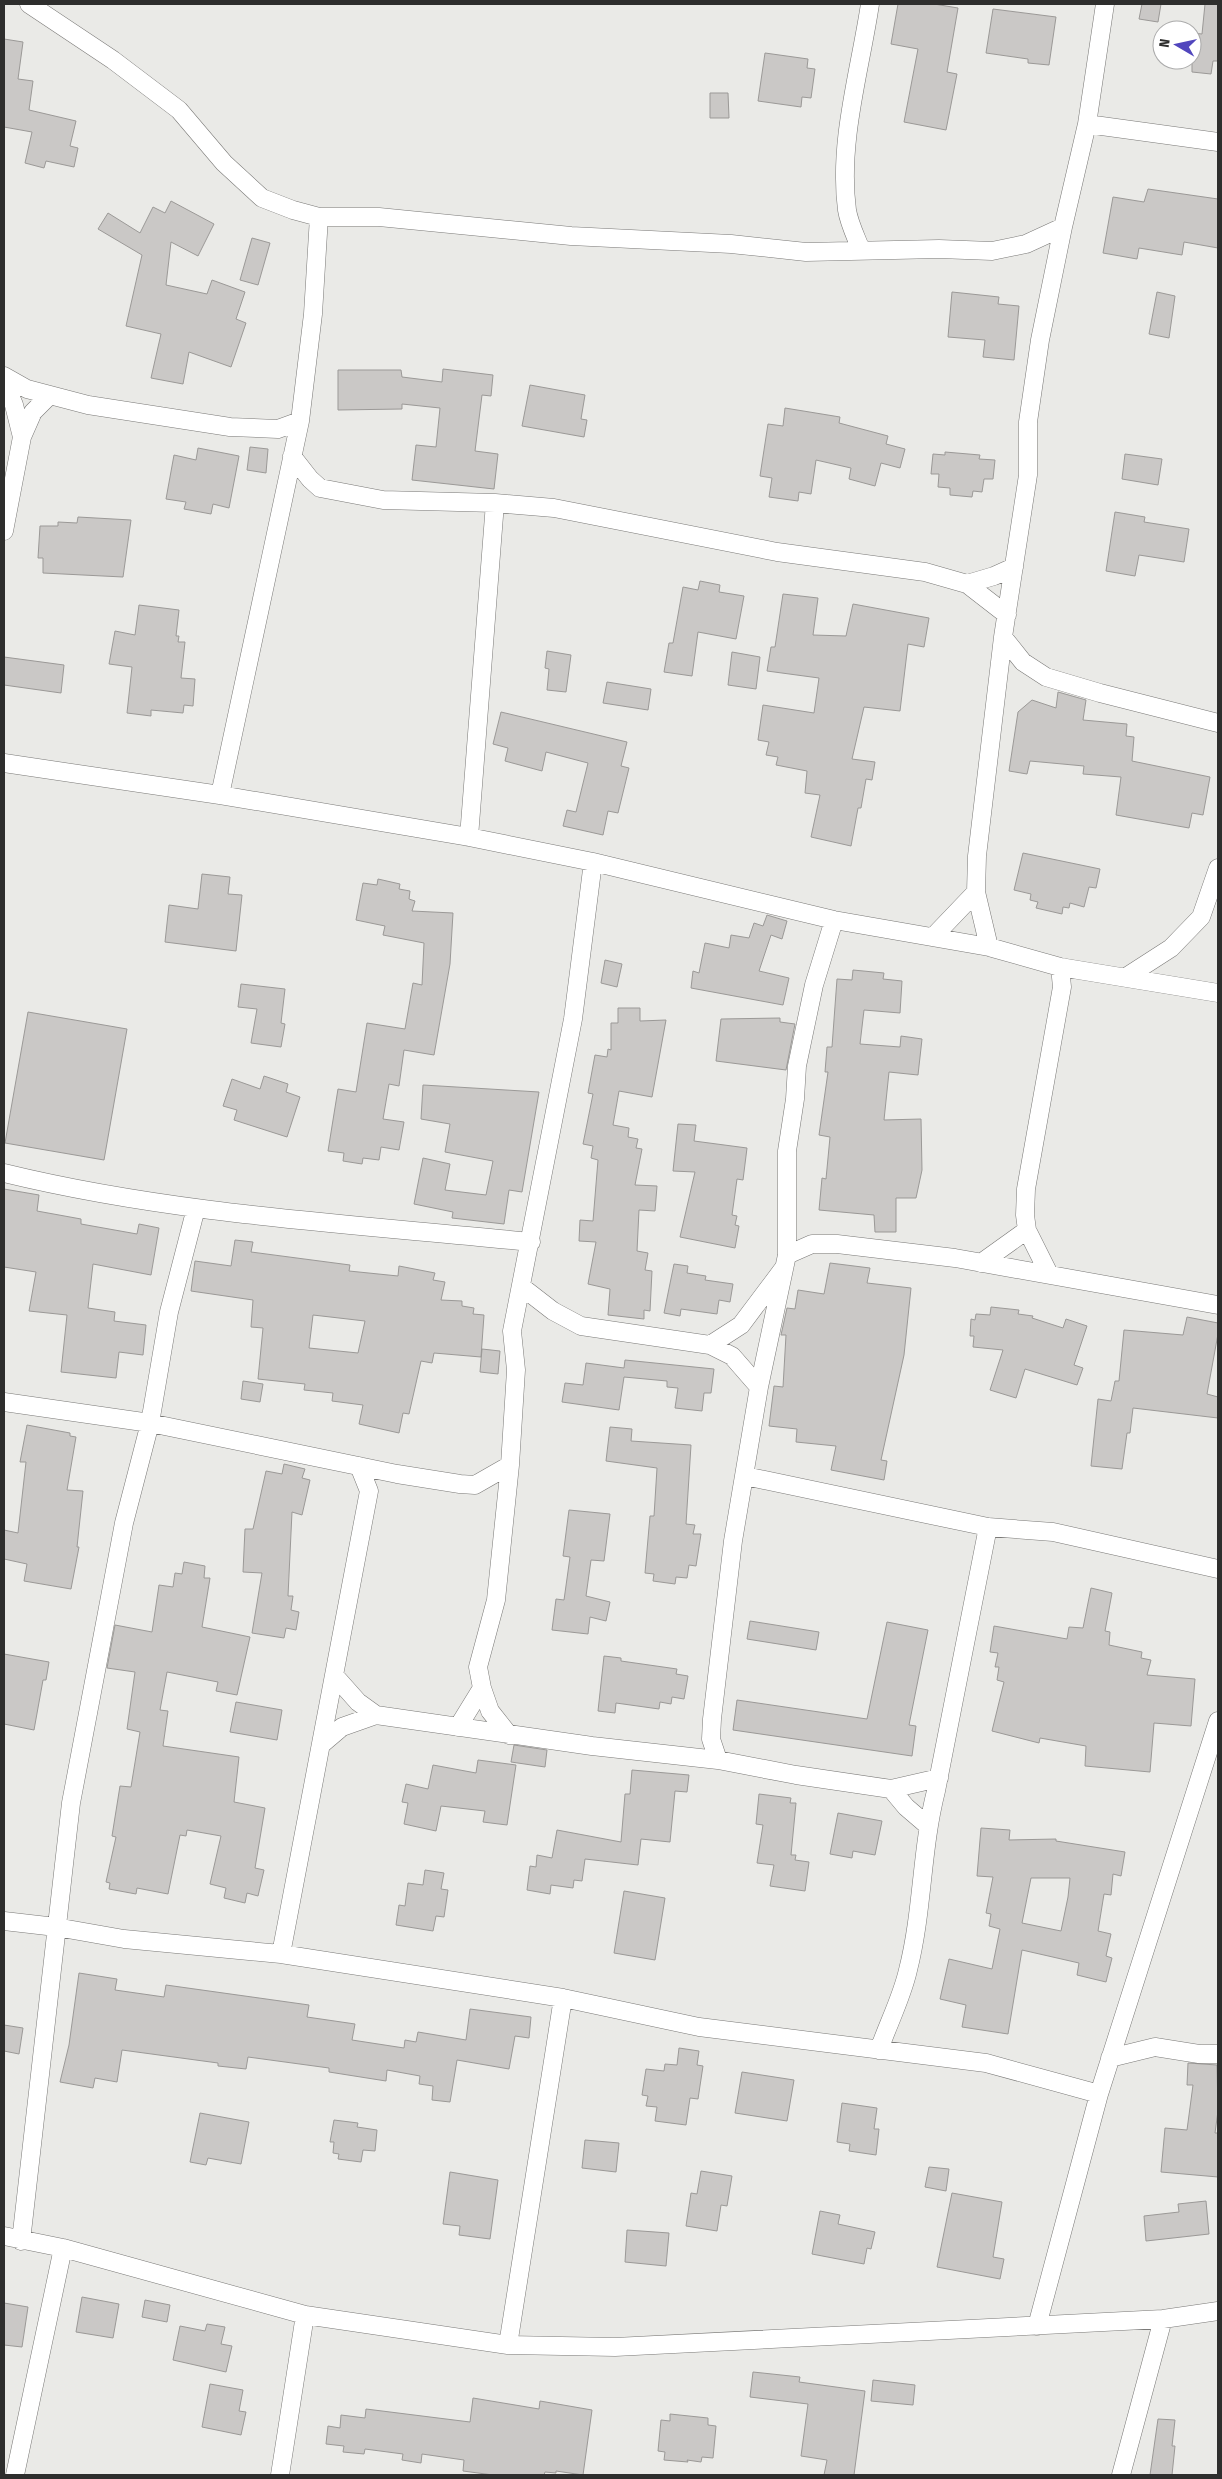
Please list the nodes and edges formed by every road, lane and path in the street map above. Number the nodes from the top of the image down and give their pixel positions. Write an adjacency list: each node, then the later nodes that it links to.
1 (29, 4): 6 (street)
2 (870, 4): 8 (street)
3 (1105, 4): 4 (street)
4 (1086, 124): 5 (street); 7 (street)
5 (1218, 142)
6 (319, 217): 8 (street); 12 (street)
7 (1063, 227): 8 (street); 17 (street)
8 (861, 250)
9 (4, 376): 11 (street)
10 (4, 381): 13 (street)
11 (49, 396): 12 (street); 13 (street)
12 (300, 421): 14 (street)
13 (22, 437): 16 (street)
14 (292, 456): 15 (street); 23 (street)
15 (495, 503): 18 (street); 24 (street)
16 (4, 531)
17 (1014, 567): 18 (street); 19 (street)
18 (967, 584): 19 (street)
19 (1007, 614): 20 (street)
20 (1003, 637): 21 (street); 27 (street)
21 (1218, 722)
22 (4, 763): 23 (street)
23 (220, 794): 24 (street)
24 (469, 837): 25 (street)
25 (592, 862): 28 (street); 37 (street)
26 (1218, 868): 32 (street)
27 (976, 892): 29 (street); 30 (street)
28 (834, 920): 29 (street); 38 (street)
29 (933, 937): 30 (street)
30 (989, 947): 31 (street)
31 (1060, 967): 32 (street); 36 (street)
32 (1126, 977): 33 (street)
33 (1218, 993)
34 (4, 1173): 35 (street)
35 (196, 1208): 37 (street); 46 (street)
36 (1027, 1230): 39 (street); 40 (street)
37 (531, 1242): 41 (street)
38 (786, 1261): 39 (street); 43 (street); 44 (street)
39 (981, 1263): 40 (street)
40 (1049, 1274): 42 (street)
41 (522, 1287): 43 (street); 47 (street)
42 (1218, 1305)
43 (710, 1345): 44 (street)
44 (759, 1386): 49 (street)
45 (4, 1402): 46 (street)
46 (150, 1423): 48 (street); 64 (street)
47 (510, 1465): 48 (street); 53 (street)
48 (360, 1466): 52 (street)
49 (745, 1476): 50 (street); 59 (street)
50 (988, 1528): 51 (street); 60 (street)
51 (1218, 1569)
52 (334, 1675): 54 (street); 58 (street)
53 (482, 1688): 56 (street); 57 (street)
54 (376, 1715): 56 (street); 58 (street)
55 (1218, 1721): 69 (street)
56 (458, 1727): 57 (street)
57 (510, 1735): 59 (street)
58 (322, 1744): 65 (street)
59 (718, 1760): 61 (street)
60 (939, 1778): 61 (street); 62 (street)
61 (891, 1789): 62 (street)
62 (927, 1825): 67 (street)
63 (4, 1921): 64 (street)
64 (56, 1927): 65 (street); 72 (street)
65 (281, 1954): 66 (street)
66 (564, 1998): 67 (street); 78 (street)
67 (879, 2050): 70 (street)
68 (1218, 2054): 69 (street)
69 (1110, 2058): 70 (street)
70 (1099, 2094): 77 (street)
71 (4, 2236): 72 (street)
72 (21, 2241): 73 (street)
73 (63, 2248): 75 (street); 79 (street)
74 (1218, 2311): 76 (street)
75 (306, 2315): 78 (street); 80 (street)
76 (1163, 2319): 77 (street); 81 (street)
77 (1037, 2326): 78 (street)
78 (508, 2344)
79 (15, 2475)
80 (280, 2475)
81 (1121, 2475)

